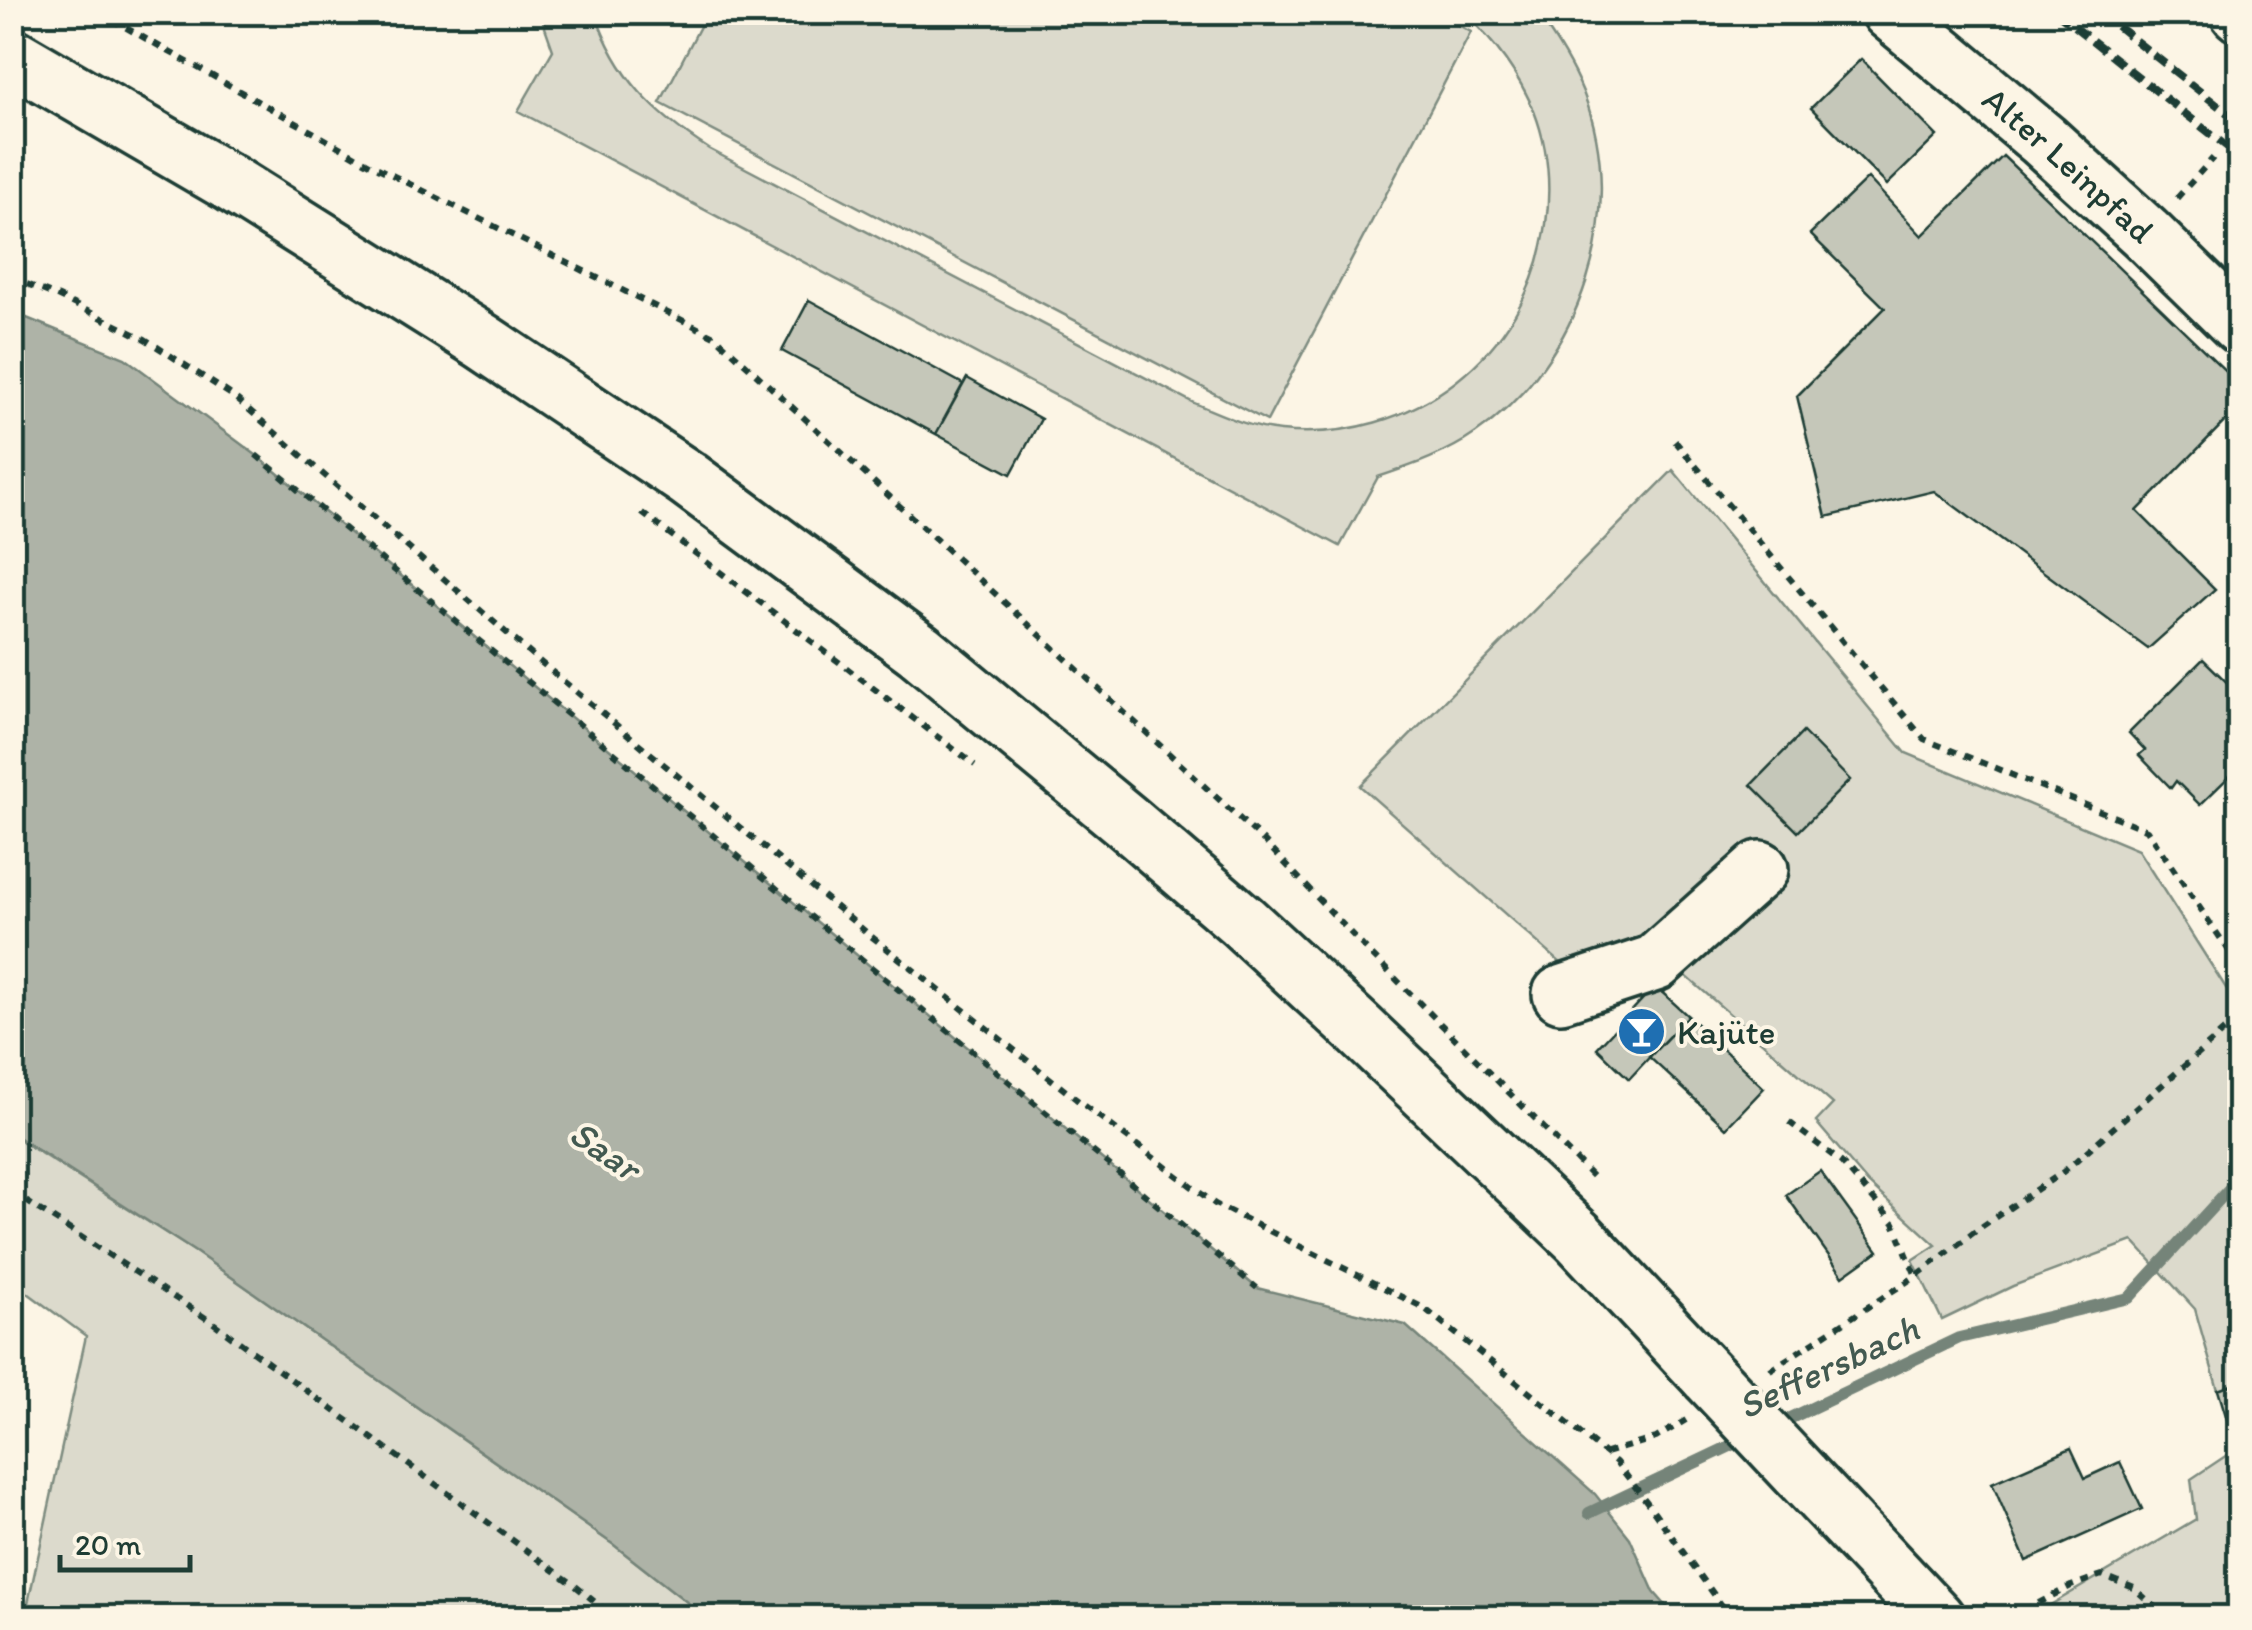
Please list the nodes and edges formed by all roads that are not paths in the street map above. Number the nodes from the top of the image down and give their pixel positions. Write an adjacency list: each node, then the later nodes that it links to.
1 (1890, 12): 3 (main road, Alter Leinpfad)
2 (12, 56): 6 (main road, bridge)
3 (2240, 326)
4 (1760, 869): 5 (main road)
5 (1561, 994)
6 (1936, 1618)

